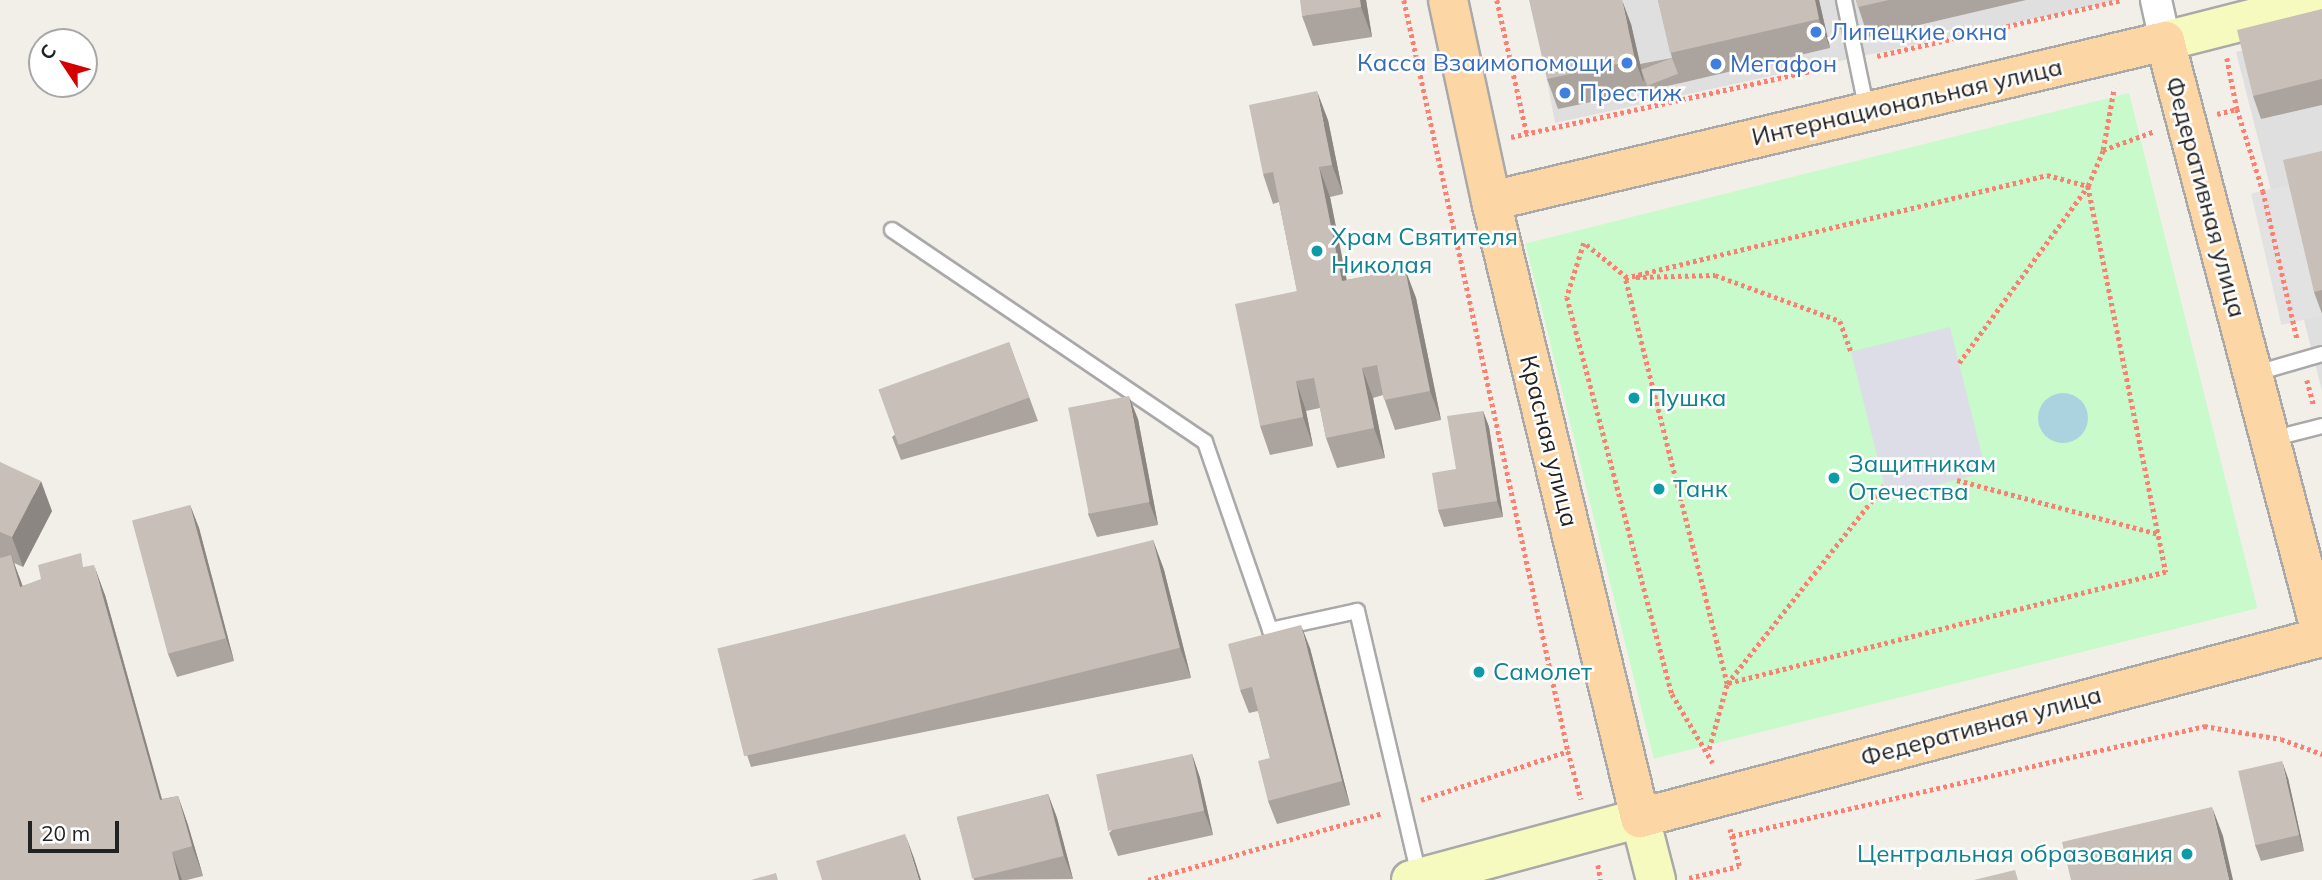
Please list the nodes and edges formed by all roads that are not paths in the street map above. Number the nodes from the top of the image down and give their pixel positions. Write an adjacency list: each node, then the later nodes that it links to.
1 (1448, 0): 7 (main road, Красная улица)
2 (1844, 0): 6 (lane)
3 (2156, 0): 5 (street, Федеративная улица)
4 (2322, 1): 5 (main road, Интернациональная улица)
5 (2165, 41): 6 (main road, Интернациональная улица); 10 (main road, Федеративная улица)
6 (1867, 111): 7 (main road, Интернациональная улица)
7 (1491, 201): 14 (main road, Красная улица)
8 (892, 230): 15 (lane)
9 (2322, 354): 10 (lane)
10 (2252, 374): 12 (main road, Федеративная улица)
11 (2321, 427): 12 (lane)
12 (2270, 439): 13 (main road, Федеративная улица)
13 (2322, 637): 14 (main road, Федеративная улица)
14 (1640, 818): 15 (main road); 16 (main road, Красная улица)
15 (1415, 879)
16 (1656, 880)

